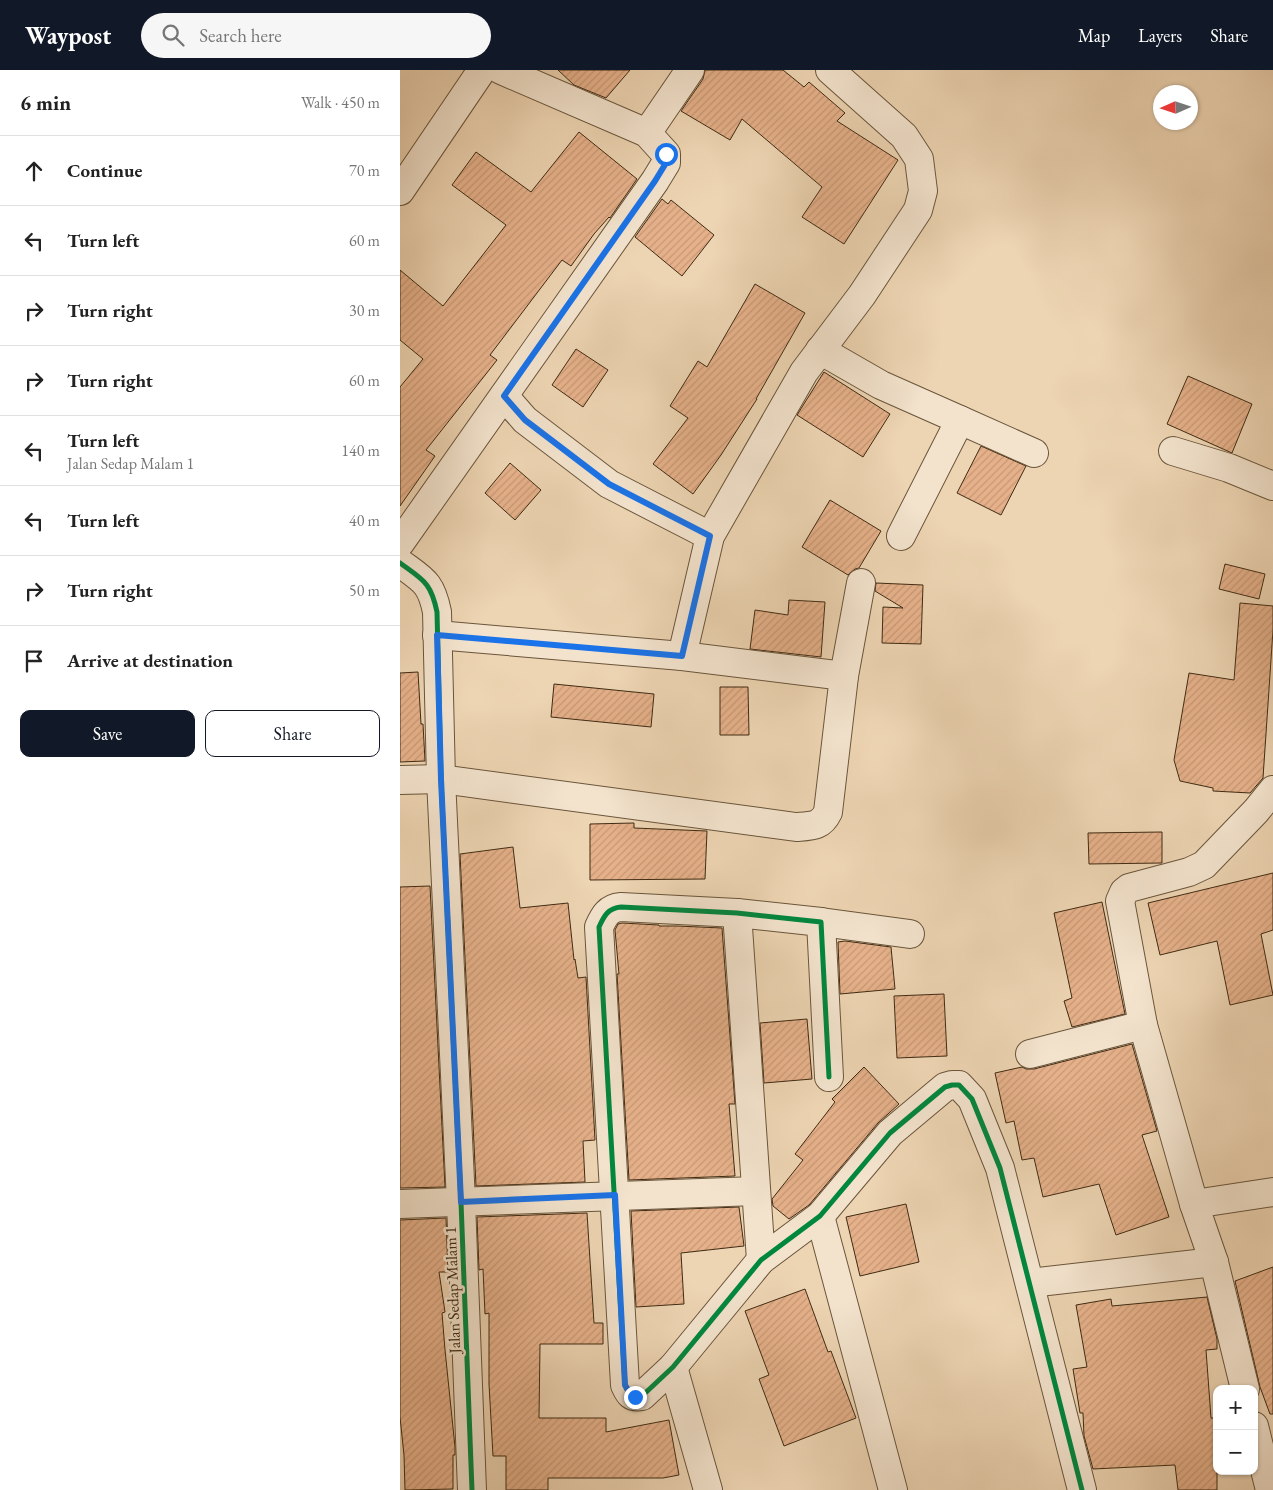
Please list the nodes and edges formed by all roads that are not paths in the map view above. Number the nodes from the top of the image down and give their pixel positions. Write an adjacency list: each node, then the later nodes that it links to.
1 (482, 70): 6 (street)
2 (501, 70): 5 (street)
3 (690, 70): 5 (street)
4 (830, 70): 7 (street)
5 (648, 132): 8 (street)
6 (400, 191)
7 (820, 350): 9 (street); 13 (street)
8 (504, 396): 13 (street); 15 (street)
9 (960, 420): 11 (street); 14 (street)
10 (1173, 451): 12 (street)
11 (1034, 453)
12 (1273, 486)
13 (710, 536): 19 (street)
14 (901, 536)
15 (400, 543)
16 (400, 563): 18 (street, Jalan Sedap Malam 1)
17 (861, 583): 20 (street)
18 (437, 635): 19 (street); 21 (street, Jalan Sedap Malam 1)
19 (682, 656): 20 (street)
20 (844, 676): 21 (street)
21 (441, 779): 22 (street); 33 (street, Jalan Sedap Malam 1)
22 (400, 780)
23 (1273, 792): 27 (street)
24 (737, 913): 25 (street); 30 (street); 32 (street)
25 (821, 922): 26 (street); 29 (street)
26 (910, 934)
27 (1143, 1026): 28 (street); 35 (street)
28 (1030, 1054)
29 (829, 1077)
30 (756, 1191): 32 (street); 37 (street)
31 (1273, 1192): 35 (street)
32 (615, 1195): 33 (street); 40 (street)
33 (461, 1202): 34 (street); 43 (street, Jalan Sedap Malam 1)
34 (400, 1204)
35 (1194, 1204): 38 (street)
36 (820, 1216): 37 (street); 39 (street); 45 (street)
37 (761, 1260): 40 (street)
38 (1214, 1262): 39 (street); 41 (street)
39 (1030, 1283): 46 (street)
40 (673, 1367): 44 (street)
41 (1244, 1385)
42 (1255, 1430): 47 (street)
43 (472, 1490)
44 (708, 1490)
45 (893, 1490)
46 (1082, 1490)
47 (1270, 1490)

